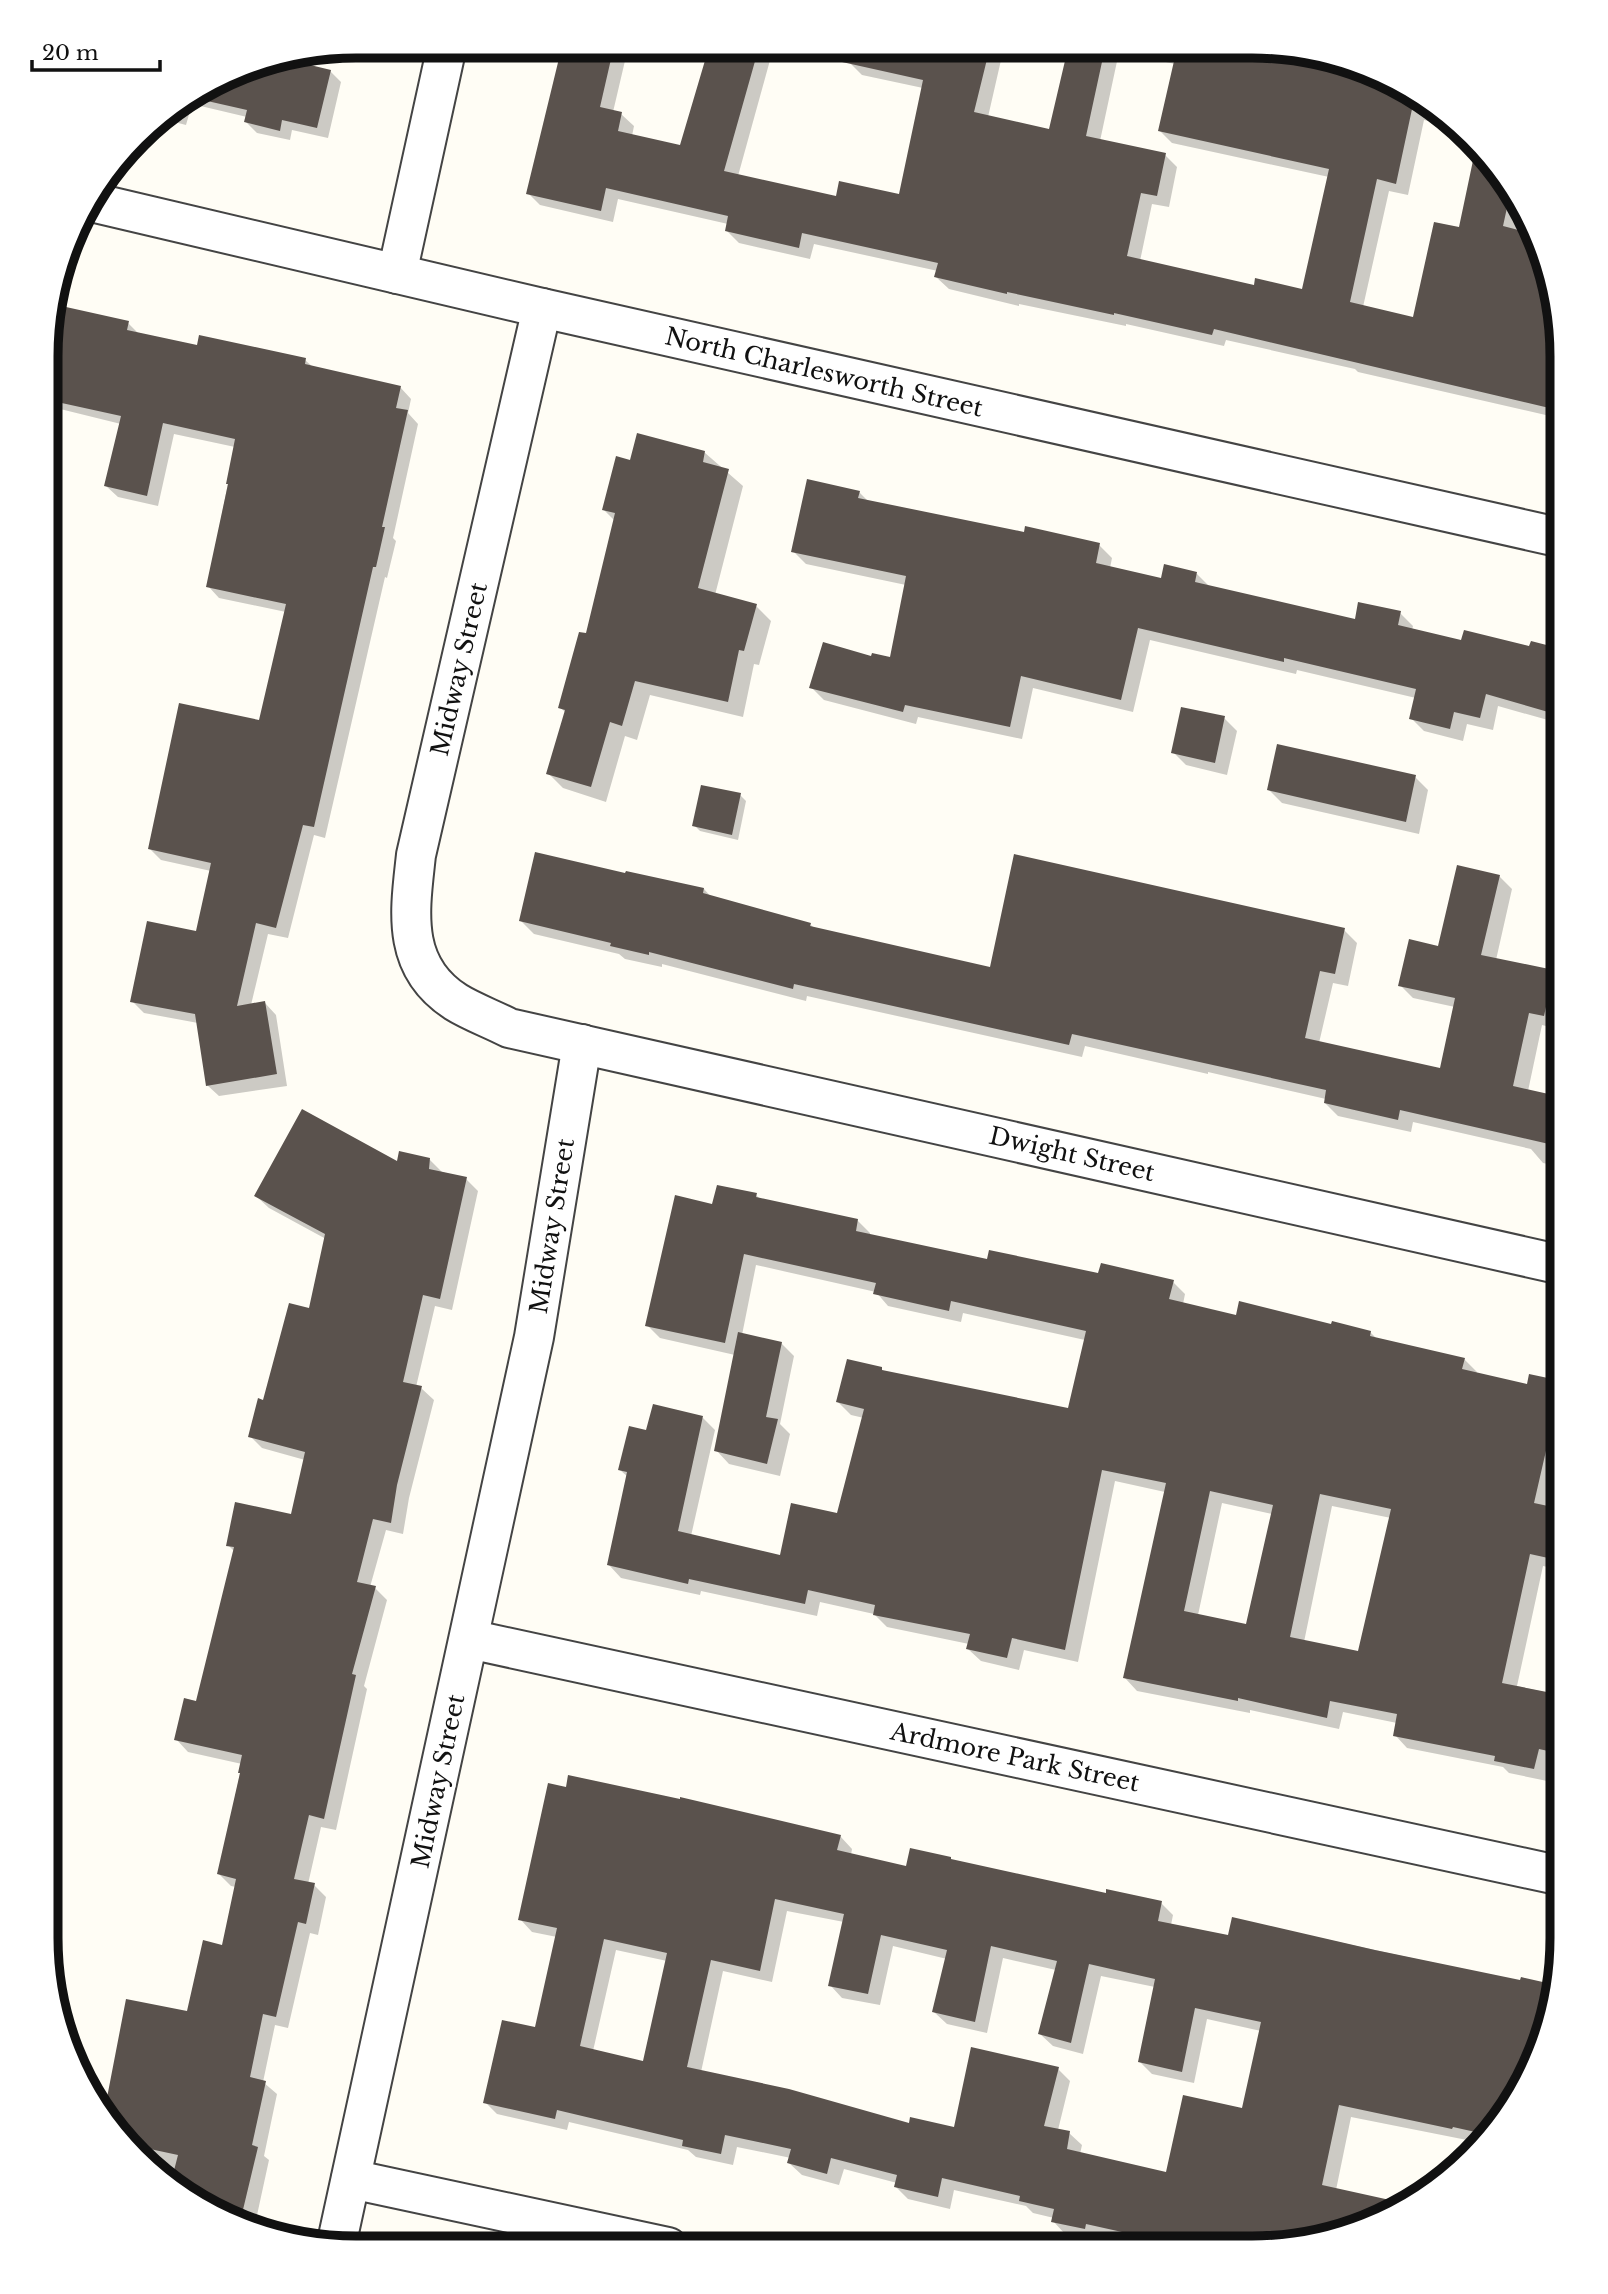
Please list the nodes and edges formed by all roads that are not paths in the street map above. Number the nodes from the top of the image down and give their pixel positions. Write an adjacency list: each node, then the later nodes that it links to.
1 (444, 58): 3 (street)
2 (100, 204): 3 (street, North Charlesworth Street)
3 (397, 274): 4 (street, North Charlesworth Street)
4 (542, 308): 5 (street, North Charlesworth Street); 6 (street, Midway Street)
5 (1550, 535)
6 (582, 1044): 7 (street, Dwight Street); 8 (street, Midway Street)
7 (1550, 1262)
8 (469, 1639): 9 (street, Ardmore Park Street); 10 (street, Midway Street)
9 (1550, 1873)
10 (351, 2179): 11 (street, Midway Street); 12 (street)
11 (338, 2236)
12 (617, 2236)

